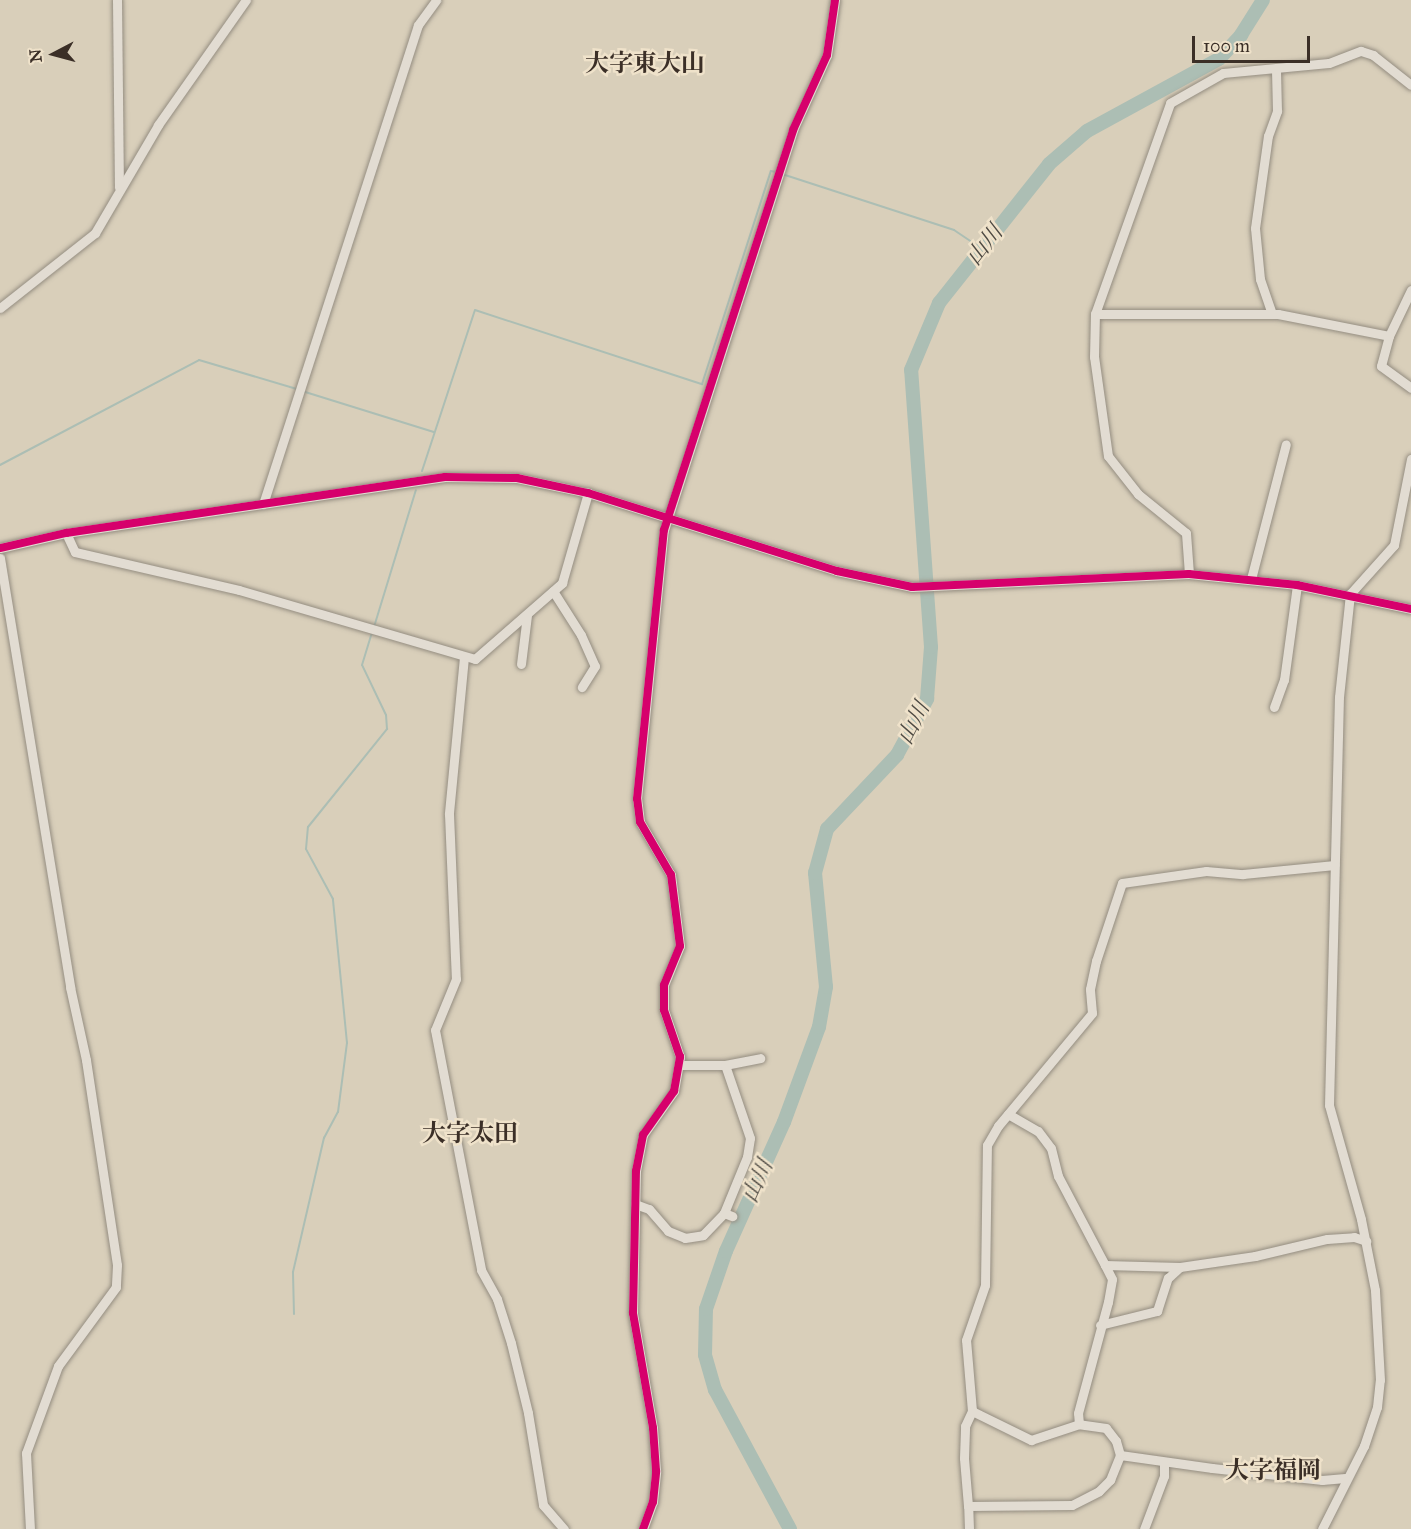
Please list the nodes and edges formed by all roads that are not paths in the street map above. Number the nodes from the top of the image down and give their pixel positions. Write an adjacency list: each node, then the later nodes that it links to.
1 (117, 0): 7 (street)
2 (246, 0): 7 (street)
3 (436, 0): 17 (street)
4 (835, 0): 18 (street)
5 (1276, 69): 6 (street); 10 (street); 11 (street)
6 (1411, 86)
7 (119, 188): 9 (street)
8 (1411, 290): 12 (street)
9 (0, 308)
10 (1095, 314): 11 (street); 22 (street)
11 (1272, 314): 12 (street)
12 (1389, 336): 13 (street)
13 (1411, 388)
14 (1286, 444): 23 (street)
15 (1411, 459): 26 (street)
16 (588, 493): 17 (street); 18 (street); 25 (street)
17 (263, 504): 19 (street)
18 (667, 517): 22 (street); 35 (street)
19 (66, 533): 20 (street); 29 (street)
20 (0, 548)
21 (0, 558): 49 (street)
22 (1189, 574): 23 (street)
23 (1251, 579): 24 (street)
24 (1297, 585): 26 (street); 32 (street)
25 (553, 591): 28 (street); 31 (street)
26 (1350, 594): 27 (street); 33 (street)
27 (1411, 609)
28 (527, 615): 29 (street); 30 (street)
29 (464, 657): 50 (street)
30 (521, 664)
31 (582, 687)
32 (1274, 707)
33 (1335, 866): 37 (street); 39 (street)
34 (760, 1058): 36 (street)
35 (680, 1065): 36 (street); 38 (street)
36 (725, 1065): 38 (street)
37 (1008, 1114): 40 (street); 43 (street)
38 (635, 1204): 51 (street)
39 (1366, 1241): 41 (street); 47 (street)
40 (1105, 1265): 41 (street); 42 (street)
41 (1180, 1267): 42 (street)
42 (1100, 1326): 44 (street)
43 (972, 1411): 44 (street); 48 (street)
44 (1078, 1424): 45 (street)
45 (1120, 1455): 46 (street); 48 (street)
46 (1164, 1462): 47 (street); 53 (street)
47 (1345, 1478): 54 (street)
48 (968, 1506): 52 (street)
49 (30, 1529)
50 (564, 1529)
51 (643, 1529)
52 (969, 1529)
53 (1144, 1529)
54 (1322, 1529)

